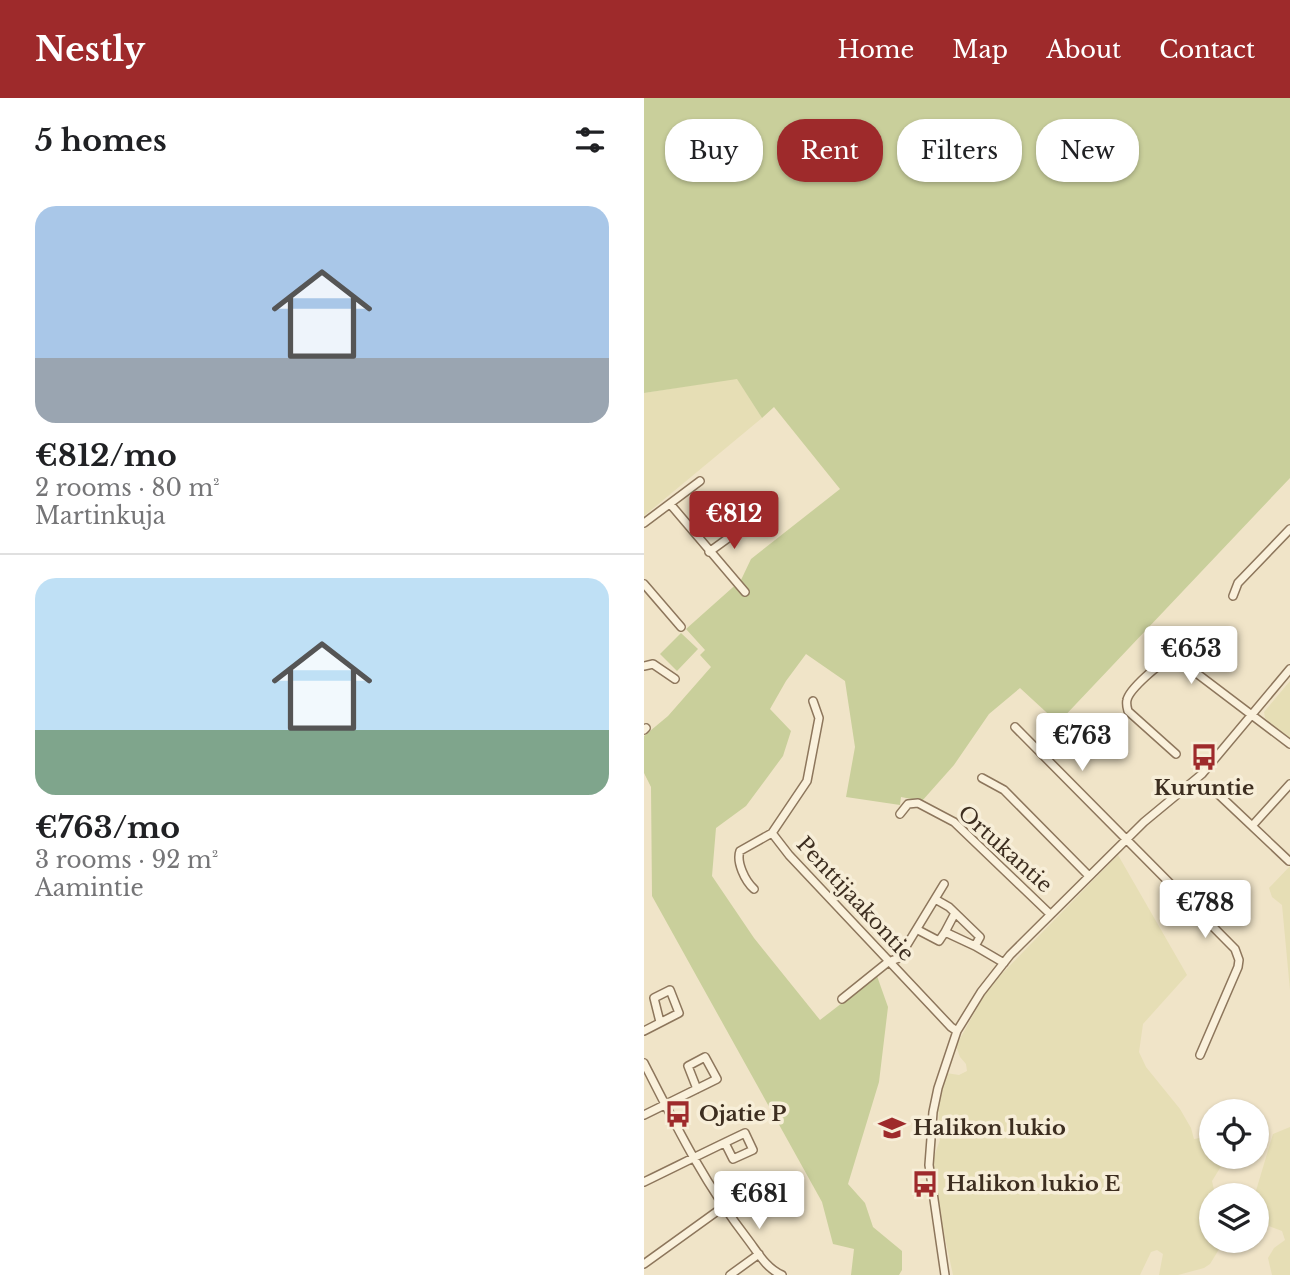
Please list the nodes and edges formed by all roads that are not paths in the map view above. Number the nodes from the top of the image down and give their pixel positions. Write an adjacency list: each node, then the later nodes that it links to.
1 (700, 481): 2 (street)
2 (671, 505): 3 (street); 6 (street)
3 (644, 523)
4 (742, 528): 6 (street)
5 (1290, 529): 9 (street)
6 (709, 552): 8 (street)
7 (644, 584): 10 (street)
8 (745, 592)
9 (1234, 596)
10 (681, 626)
11 (644, 666): 13 (street)
12 (1290, 669): 15 (street)
13 (675, 679)
14 (813, 701): 24 (street, Penttijaakontie)
15 (1252, 716): 17 (street); 18 (street); 25 (street)
16 (1015, 727): 25 (street)
17 (1290, 744)
18 (1176, 754)
19 (982, 778): 27 (street)
20 (1290, 784): 23 (street)
21 (1216, 792): 23 (street)
22 (900, 814): 32 (street, Ortukantie)
23 (1252, 826): 26 (street)
24 (772, 833): 29 (street); 36 (street, Penttijaakontie)
25 (1127, 840): 27 (street); 42 (street)
26 (1289, 861)
27 (1089, 876): 32 (street)
28 (944, 884): 30 (street)
29 (754, 889)
30 (935, 900): 31 (street); 33 (street)
31 (955, 913): 34 (street); 35 (street)
32 (1050, 914): 37 (street)
33 (918, 930): 34 (street); 36 (street)
34 (944, 932): 35 (street)
35 (975, 946): 37 (street)
36 (888, 962): 38 (street); 41 (street, Penttijaakontie)
37 (1004, 963): 41 (street)
38 (842, 999)
39 (660, 1022): 39 (street); 40 (street)
40 (644, 1031)
41 (957, 1031): 56 (street)
42 (1200, 1055)
43 (644, 1063): 45 (street)
44 (697, 1089): 44 (street); 45 (street)
45 (665, 1105): 46 (street); 48 (street)
46 (644, 1115)
47 (725, 1143): 48 (street)
48 (692, 1158): 49 (street); 51 (street)
49 (644, 1182)
50 (769, 1205): 51 (street)
51 (722, 1206): 52 (street); 53 (street)
52 (759, 1254): 54 (street); 55 (street)
53 (644, 1264)
54 (730, 1275)
55 (782, 1275)
56 (945, 1275)

